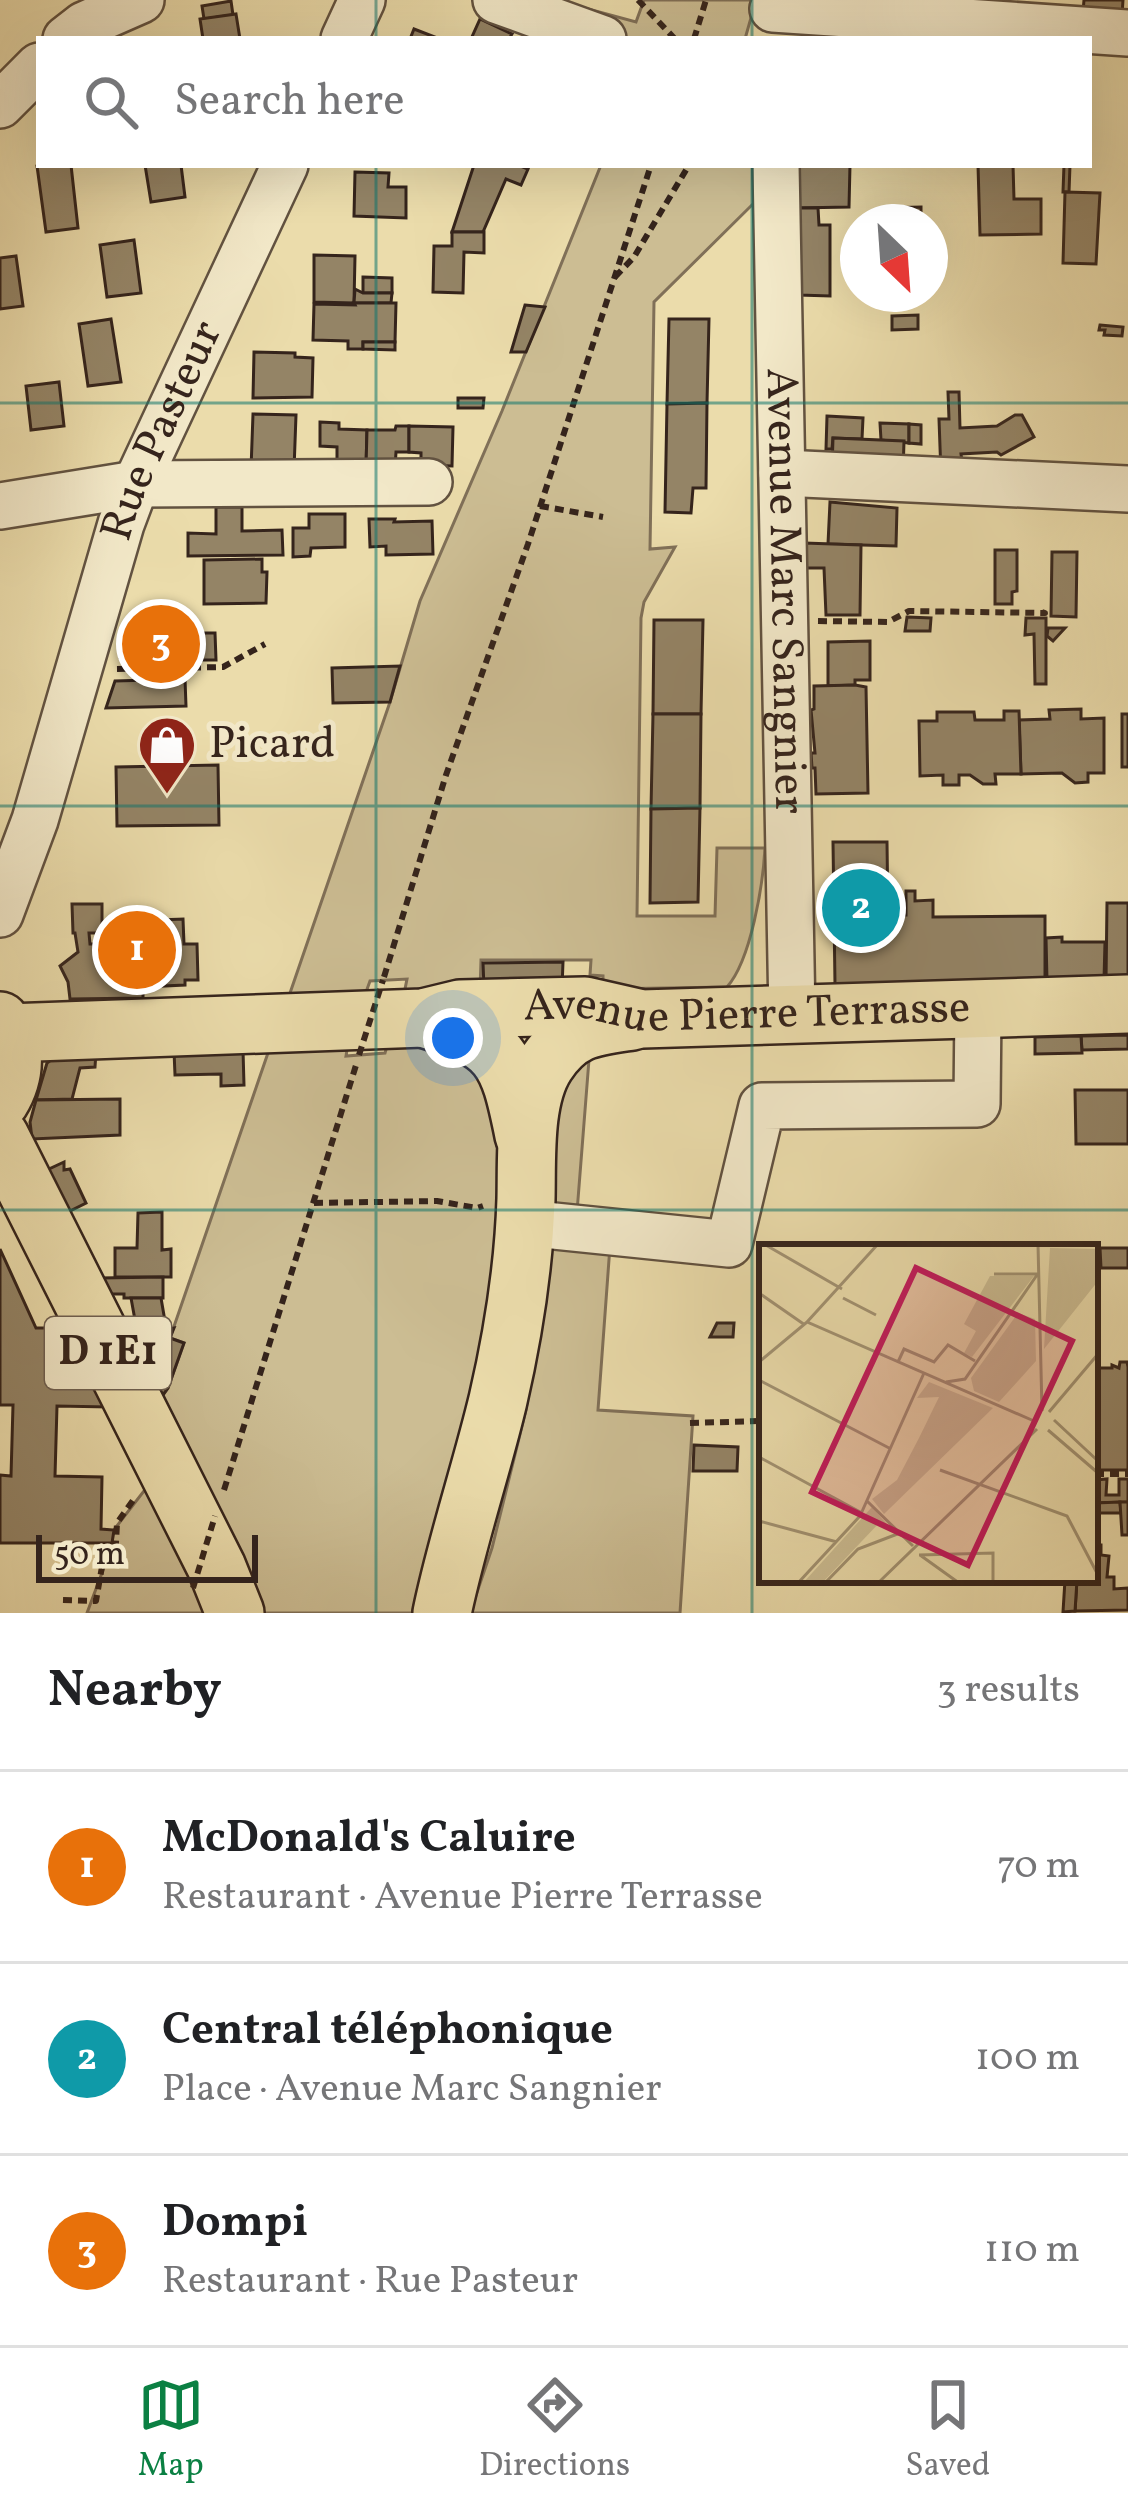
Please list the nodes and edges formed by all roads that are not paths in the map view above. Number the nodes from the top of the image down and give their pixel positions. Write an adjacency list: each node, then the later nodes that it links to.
1 (141, 0): 6 (street)
2 (362, 0): 7 (street)
3 (496, 0): 8 (street)
4 (774, 16): 5 (street)
5 (1128, 33)
6 (71, 36)
7 (345, 36)
8 (595, 36)
9 (36, 70): 10 (street)
10 (0, 106)
11 (284, 168): 13 (street, Rue Pasteur)
12 (776, 168): 14 (street, Avenue Marc Sangnier)
13 (142, 473): 15 (street); 16 (street); 18 (street); 19 (street, Rue Pasteur)
14 (782, 473): 17 (street); 24 (street, Avenue Marc Sangnier)
15 (0, 481)
16 (430, 482)
17 (1128, 489)
18 (0, 506)
19 (10, 873): 20 (street, Rue Pasteur)
20 (0, 914)
21 (403, 999): 25 (main road, Avenue Pierre Terrasse); 26 (main road, Avenue Pierre Terrasse); 29 (main road)
22 (1128, 1004): 23 (main road, Avenue Pierre Terrasse)
23 (978, 1007): 24 (main road, Avenue Pierre Terrasse); 30 (street)
24 (792, 1016): 25 (main road, Avenue Pierre Terrasse)
25 (642, 1019): 29 (main road)
26 (4, 1027): 27 (main road)
27 (0, 1101)
28 (0, 1137): 31 (main road, D 1E1)
29 (526, 1148): 30 (main road)
30 (501, 1215): 32 (main road)
31 (221, 1580)
32 (441, 1597)

